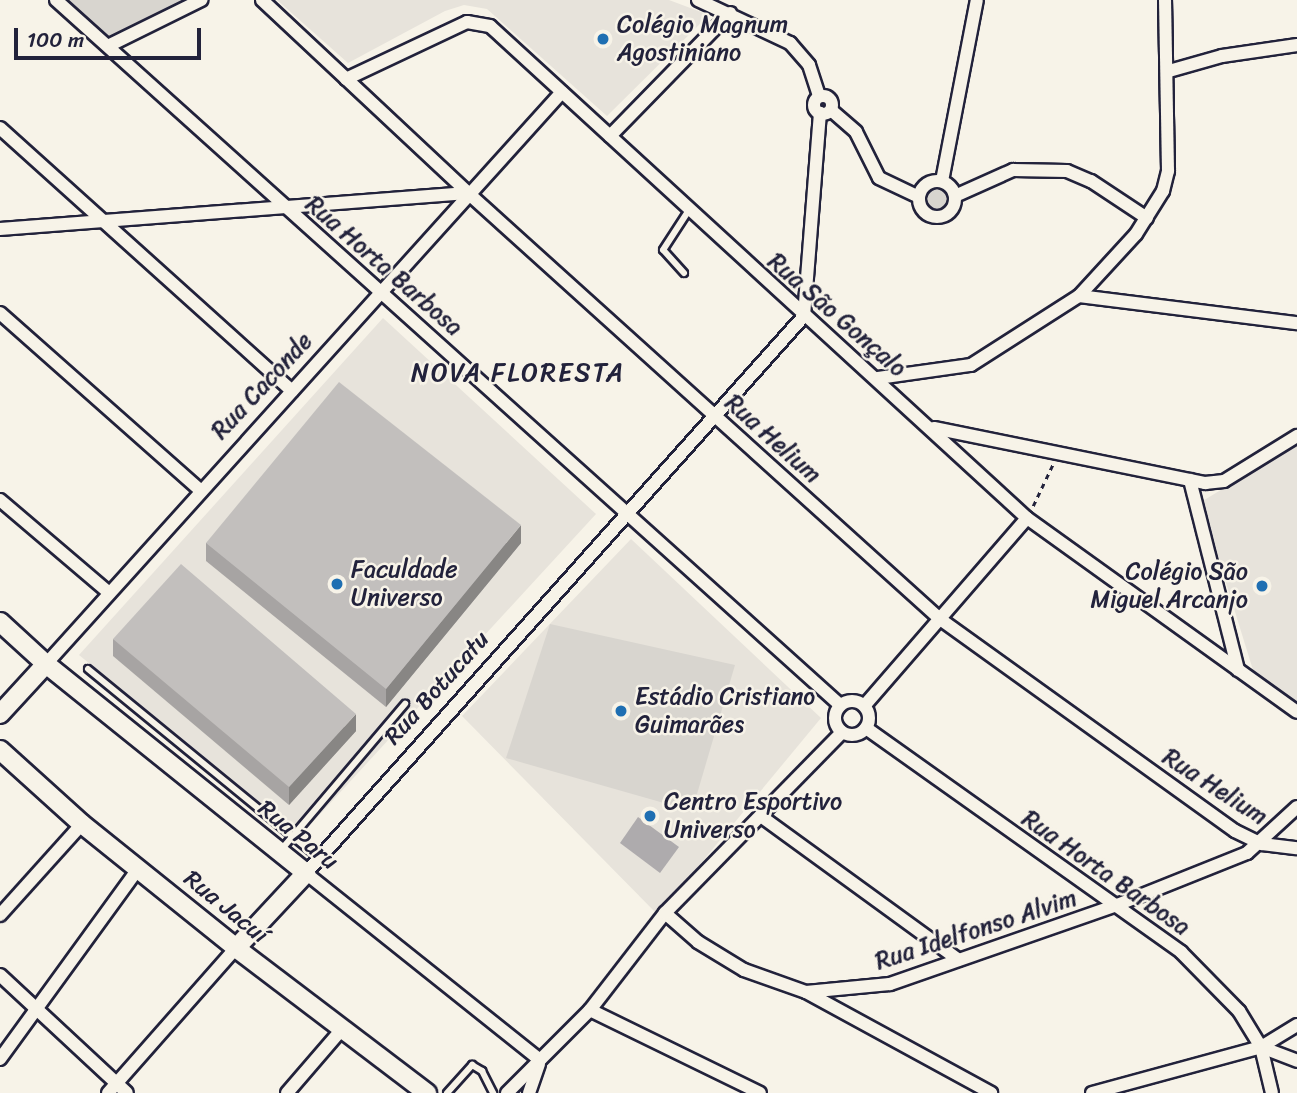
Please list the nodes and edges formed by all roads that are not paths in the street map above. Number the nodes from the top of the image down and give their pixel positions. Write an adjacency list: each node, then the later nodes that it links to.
1 (56, 0): 9 (street, Rua Horta Barbosa)
2 (201, 0): 9 (street)
3 (262, 0): 11 (street, Rua Helium)
4 (698, 0): 7 (street)
5 (976, 0): 16 (street)
6 (1166, 0): 10 (street)
7 (730, 13): 13 (street); 15 (street)
8 (1297, 45): 10 (street)
9 (110, 46): 20 (street, Rua Horta Barbosa)
10 (1169, 71): 22 (street)
11 (346, 79): 12 (street, Rua São Gonçalo); 17 (street, Rua Helium)
12 (562, 92): 15 (street, Rua São Gonçalo); 17 (street, Rua Caconde)
13 (825, 112): 19 (street); 29 (street)
14 (0, 128): 23 (street)
15 (610, 136): 21 (street, Rua São Gonçalo)
16 (942, 181): 18 (street); 19 (street)
17 (468, 193): 20 (street); 26 (street, Rua Caconde); 33 (street, Rua Helium)
18 (955, 196): 19 (street); 22 (street)
19 (919, 197)
20 (284, 205): 23 (street); 26 (street, Rua Horta Barbosa)
21 (689, 210): 25 (lane); 29 (street, Rua São Gonçalo)
22 (1147, 218): 27 (street)
23 (98, 220): 24 (street); 32 (street)
24 (0, 229)
25 (684, 273)
26 (383, 291): 32 (street, Rua Caconde); 39 (street, Rua Horta Barbosa)
27 (1079, 296): 30 (street); 31 (street)
28 (0, 313): 37 (street)
29 (804, 317): 31 (street, Rua São Gonçalo); 33 (street, Rua Botucatu)
30 (1297, 323)
31 (878, 378): 34 (street, Rua São Gonçalo)
32 (292, 391): 37 (street, Rua Caconde)
33 (715, 415): 39 (street, Rua Botucatu); 42 (street, Rua Helium)
34 (934, 428): 36 (street); 40 (street, Rua São Gonçalo)
35 (1297, 436): 36 (street)
36 (1189, 480): 46 (street)
37 (200, 490): 41 (street, Rua Caconde)
38 (0, 500): 41 (street)
39 (625, 512): 48 (street, Rua Horta Barbosa); 62 (street, Rua Botucatu)
40 (1027, 518): 42 (street); 46 (street, Rua São Gonçalo)
41 (108, 592): 44 (street, Rua Caconde)
42 (940, 619): 49 (street); 59 (street, Rua Helium)
43 (0, 622): 44 (street, Rua Paru)
44 (46, 664): 51 (street, Rua Caconde); 61 (street, Rua Paru)
45 (88, 669): 58 (lane)
46 (1238, 670): 50 (street, Rua São Gonçalo)
47 (405, 704): 58 (lane)
48 (840, 705): 49 (street); 53 (street)
49 (865, 705): 52 (street)
50 (1297, 712)
51 (0, 714)
52 (866, 728): 53 (street); 65 (street, Rua Horta Barbosa)
53 (842, 732): 56 (street)
54 (0, 750): 57 (street, Rua Jacuí)
55 (1297, 807): 59 (street, Rua Idelfonso Alvim)
56 (762, 817): 66 (street); 69 (street)
57 (82, 824): 63 (street, Rua Jacuí); 67 (street)
58 (293, 837): 61 (lane); 62 (lane)
59 (1262, 844): 60 (street, Rua Helium); 65 (street, Rua Idelfonso Alvim)
60 (1297, 848)
61 (280, 852): 64 (street, Rua Paru)
62 (319, 858): 64 (street, Rua Botucatu)
63 (139, 868): 68 (street, Rua Jacuí); 72 (street)
64 (306, 873): 68 (street, Rua Botucatu); 78 (street, Rua Paru)
65 (1117, 905): 69 (street, Rua Idelfonso Alvim); 76 (street, Rua Horta Barbosa)
66 (665, 913): 71 (street); 73 (street)
67 (0, 915)
68 (236, 948): 75 (street, Rua Jacuí); 80 (street, Rua Botucatu)
69 (959, 960): 71 (street, Rua Idelfonso Alvim)
70 (0, 975): 72 (street)
71 (806, 992): 89 (street)
72 (37, 1008): 77 (street); 80 (street)
73 (590, 1010): 78 (street); 88 (street)
74 (1297, 1025): 76 (street)
75 (343, 1028): 81 (street, Rua Jacuí); 83 (street)
76 (1261, 1047): 79 (street); 90 (street); 91 (street, Rua Horta Barbosa)
77 (0, 1059)
78 (540, 1060): 86 (street); 87 (street)
79 (1297, 1061)
80 (113, 1088): 82 (street)
81 (421, 1091)
82 (127, 1093)
83 (287, 1093)
84 (447, 1093): 85 (lane)
85 (494, 1093)
86 (507, 1093)
87 (528, 1093)
88 (760, 1093)
89 (991, 1093)
90 (1092, 1093)
91 (1272, 1093)

